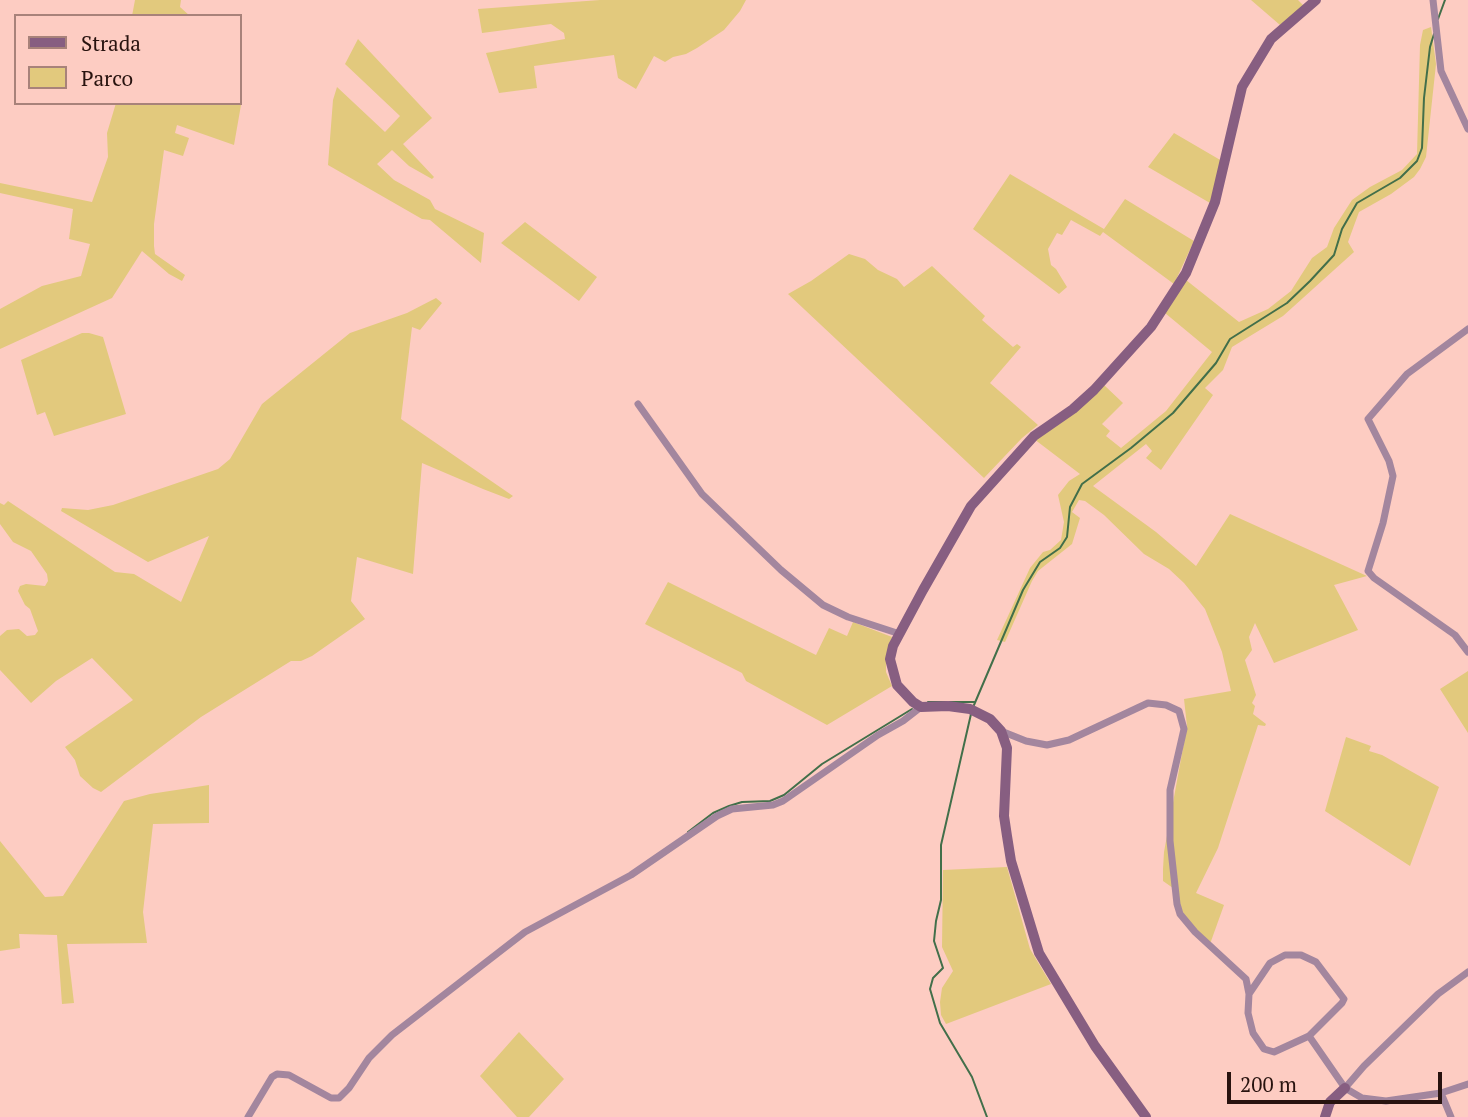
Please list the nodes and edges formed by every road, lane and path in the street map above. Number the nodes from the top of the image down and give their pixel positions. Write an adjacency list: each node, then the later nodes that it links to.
1 (1316, 0): 6 (street)
2 (1433, 0): 3 (street)
3 (1468, 129)
4 (1468, 329): 7 (street)
5 (638, 404): 6 (street)
6 (900, 634): 8 (street)
7 (1468, 652)
8 (920, 706): 9 (street); 16 (street)
9 (1002, 731): 11 (street); 17 (street)
10 (1468, 972): 14 (street)
11 (1250, 994): 12 (street); 12 (street)
12 (1310, 1036): 14 (street)
13 (1468, 1084): 15 (street)
14 (1345, 1088): 15 (street); 18 (street)
15 (1441, 1093): 19 (street)
16 (248, 1117)
17 (1146, 1117)
18 (1325, 1117)
19 (1451, 1117)

